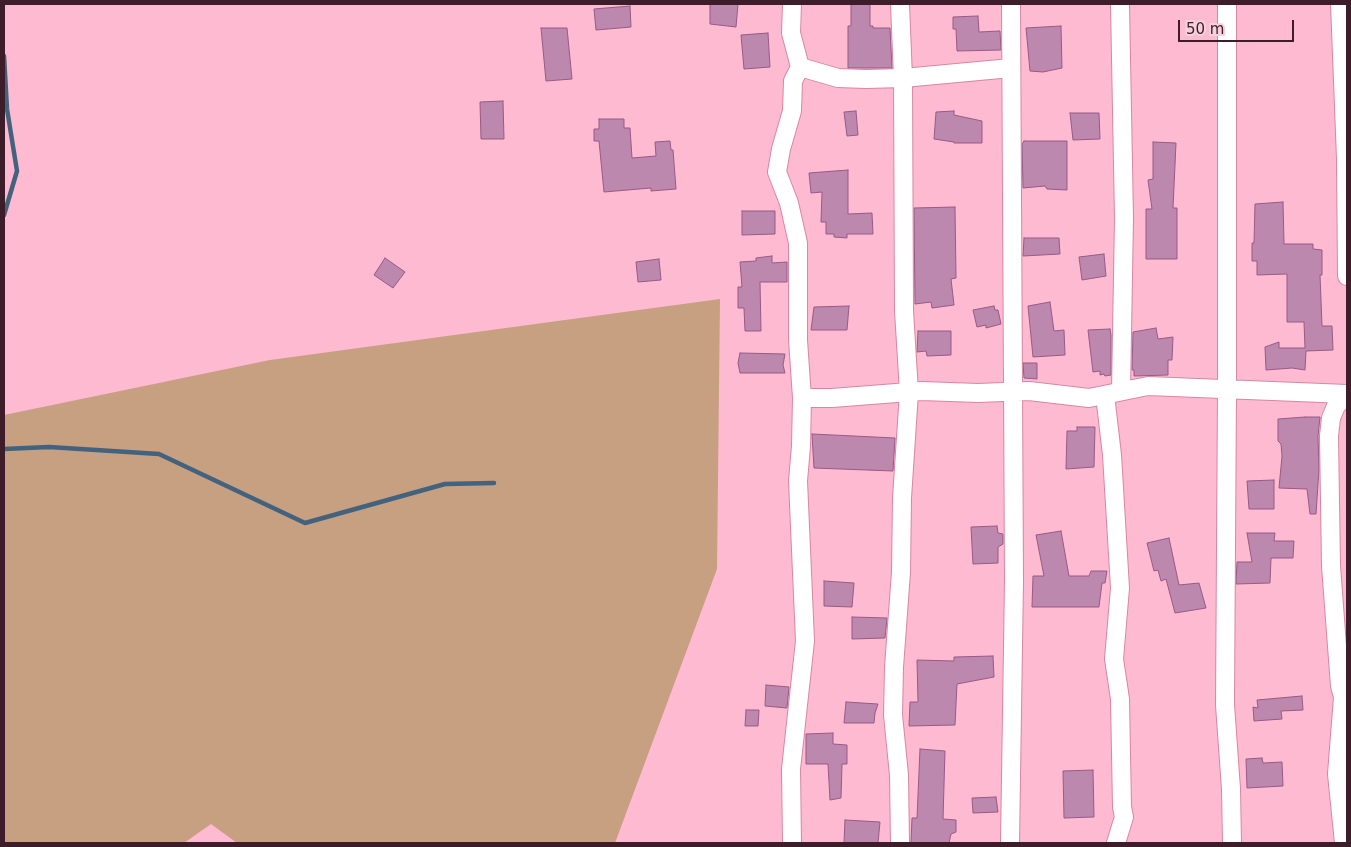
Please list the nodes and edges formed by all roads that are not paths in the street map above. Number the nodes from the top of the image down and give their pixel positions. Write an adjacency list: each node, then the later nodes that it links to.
1 (792, 4): 7 (street)
2 (900, 4): 9 (street)
3 (1011, 4): 8 (street)
4 (1120, 4): 14 (street)
5 (1227, 4): 12 (street)
6 (1340, 4): 10 (street)
7 (800, 67): 9 (street); 16 (street)
8 (1011, 68): 9 (street); 11 (street)
9 (903, 78): 13 (street)
10 (1347, 276)
11 (1012, 391): 13 (street); 14 (street); 20 (street)
12 (1228, 391): 14 (street); 15 (street); 22 (street)
13 (909, 392): 16 (street); 19 (street)
14 (1113, 393): 21 (street)
15 (1347, 395): 17 (street)
16 (802, 398): 18 (street)
17 (1345, 697): 23 (street)
18 (792, 843)
19 (900, 843)
20 (1010, 843)
21 (1116, 843)
22 (1232, 843)
23 (1344, 843)

